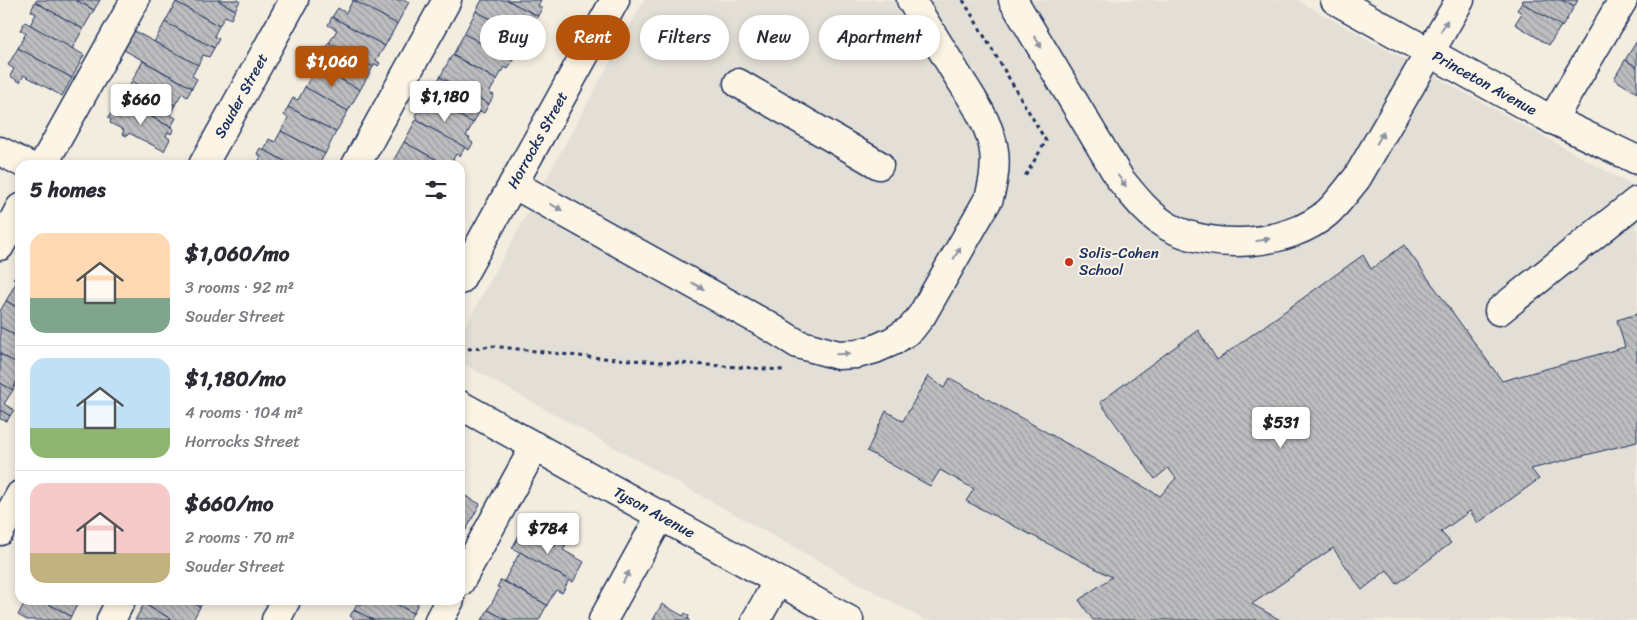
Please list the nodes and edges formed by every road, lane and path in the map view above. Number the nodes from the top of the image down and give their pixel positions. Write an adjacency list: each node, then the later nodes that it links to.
1 (135, 0): 16 (street)
2 (294, 0): 17 (street, Souder Street)
3 (447, 0): 18 (street)
4 (615, 0): 21 (street, Horrocks Street)
5 (911, 0): 21 (street, one-way to 5)
6 (963, 0): 22 (path)
7 (1013, 0): 11 (street, one-way to 11)
8 (1335, 0): 11 (street, Princeton Avenue)
9 (1460, 0): 11 (street, one-way to 9)
10 (1623, 0): 13 (street)
11 (1429, 52): 13 (street, Princeton Avenue)
12 (738, 83): 20 (street)
13 (1552, 120): 19 (street, Princeton Avenue)
14 (0, 151): 15 (street)
15 (17, 160)
16 (46, 160)
17 (206, 160)
18 (359, 160)
19 (1637, 160)
20 (879, 164)
21 (513, 184): 26 (street, Horrocks Street)
22 (1021, 184)
23 (1637, 201): 27 (street)
24 (15, 218): 25 (street)
25 (0, 246)
26 (465, 271)
27 (1499, 311)
28 (465, 349): 29 (path)
29 (791, 370)
30 (465, 408): 31 (street, Tyson Avenue)
31 (535, 446): 33 (street, Tyson Avenue); 35 (street)
32 (15, 504): 34 (street)
33 (661, 515): 36 (street, Tyson Avenue); 43 (street, one-way to 33)
34 (0, 531)
35 (465, 573)
36 (778, 581): 44 (street); 45 (street, Tyson Avenue)
37 (119, 605): 40 (street)
38 (284, 605): 41 (street)
39 (447, 605): 42 (street)
40 (111, 620)
41 (276, 620)
42 (439, 620)
43 (603, 620)
44 (756, 620)
45 (849, 620)

